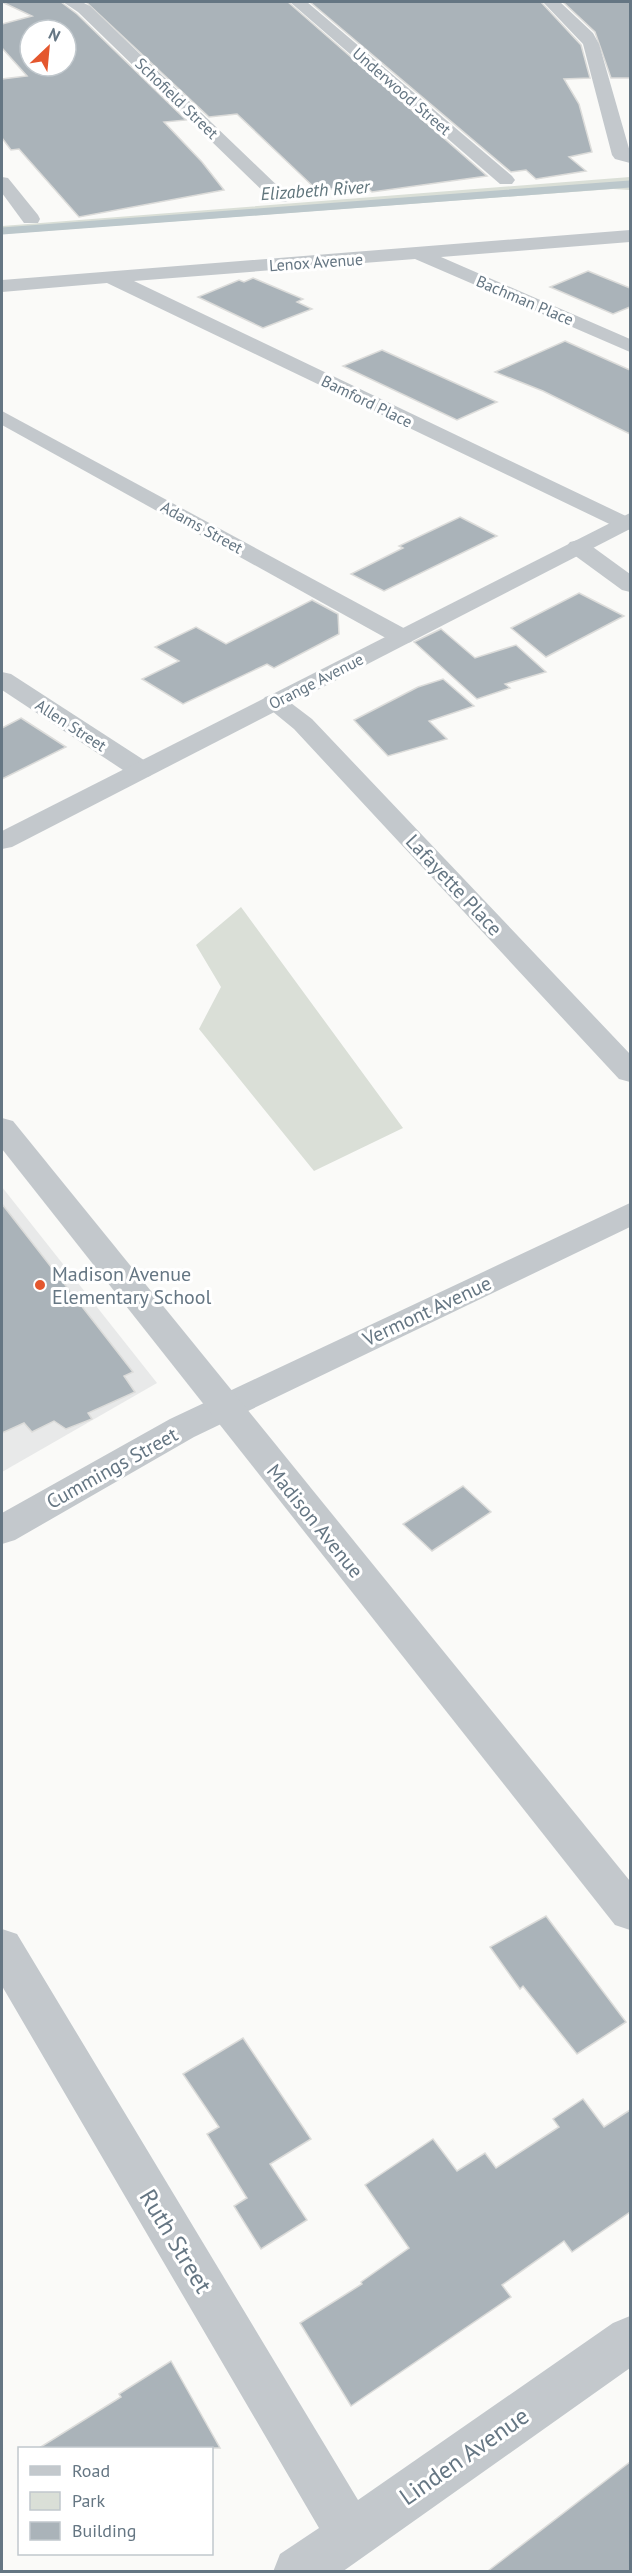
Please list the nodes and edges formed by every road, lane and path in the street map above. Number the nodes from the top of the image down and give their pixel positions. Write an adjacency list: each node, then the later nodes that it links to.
1 (71, 2): 7 (street, Schofield Street)
2 (298, 2): 5 (street, Underwood Street)
3 (550, 2): 4 (street)
4 (628, 158)
5 (506, 180)
6 (2, 182): 8 (street)
7 (280, 198)
8 (31, 219)
9 (630, 236): 10 (street, Lenox Avenue)
10 (419, 254): 11 (street, Lenox Avenue); 13 (street, Bachman Place)
11 (110, 278): 12 (street, Lenox Avenue); 15 (street, Bamford Place)
12 (2, 286)
13 (630, 346)
14 (2, 417): 18 (street, Adams Street)
15 (627, 522): 16 (street, Orange Avenue)
16 (578, 547): 17 (street); 18 (street, Orange Avenue)
17 (630, 585)
18 (402, 637): 20 (street, Orange Avenue)
19 (2, 679): 21 (street, Allen Street)
20 (274, 702): 21 (street, Orange Avenue); 23 (street, Lafayette Place)
21 (141, 770): 22 (street, Orange Avenue)
22 (2, 841)
23 (630, 1072)
24 (2, 1128): 26 (street, Madison Avenue)
25 (630, 1214): 26 (street, Vermont Avenue)
26 (223, 1408): 27 (street, Cummings Street); 28 (street, Madison Avenue)
27 (2, 1530)
28 (630, 1912)
29 (2, 1948): 31 (street, Ruth Street)
30 (630, 2340): 31 (street, Linden Avenue)
31 (351, 2535): 32 (street, Linden Avenue)
32 (298, 2571)

